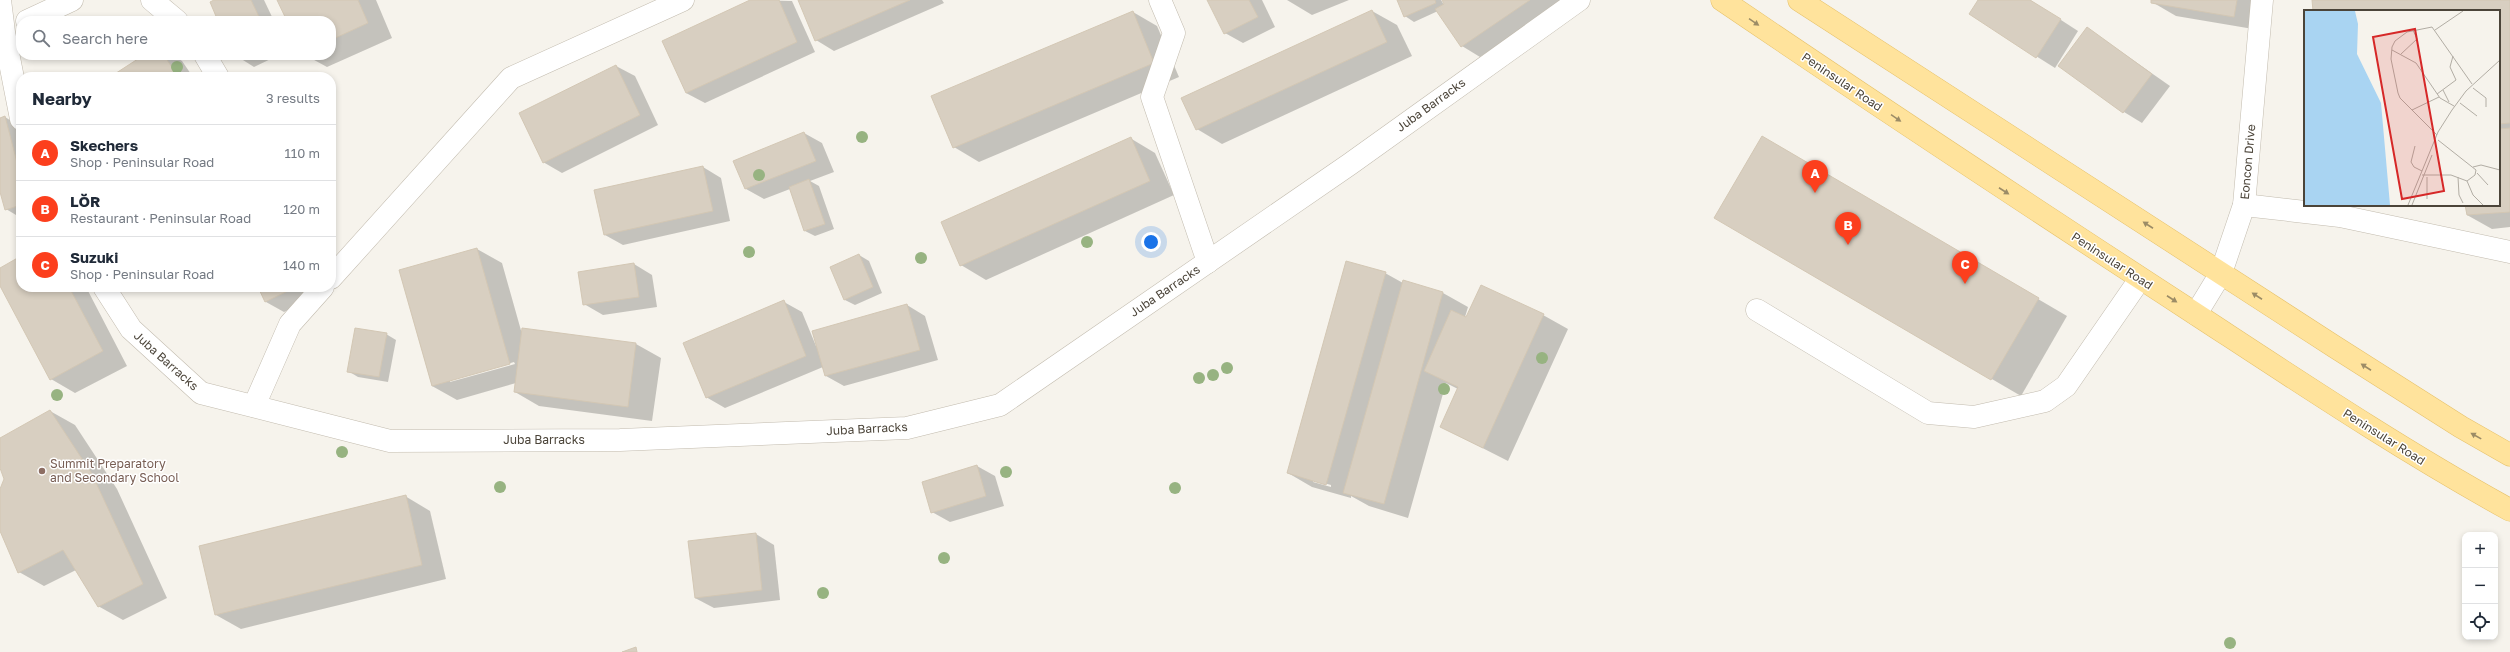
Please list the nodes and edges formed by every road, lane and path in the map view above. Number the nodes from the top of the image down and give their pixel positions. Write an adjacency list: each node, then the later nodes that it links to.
1 (0, 0): 12 (street)
2 (72, 0): 10 (street)
3 (152, 0): 11 (street)
4 (683, 0): 19 (street)
5 (1160, 0): 18 (street)
6 (1579, 0): 18 (street, Juba Barracks)
7 (1722, 0): 21 (main road, Peninsular Road, one-way to 21)
8 (1799, 0): 20 (main road, one-way to 8)
9 (2262, 0): 16 (street, Eoncon Drive)
10 (38, 16)
11 (171, 16)
12 (12, 28): 14 (street)
13 (208, 60): 15 (street)
14 (16, 72)
15 (215, 72)
16 (2244, 205): 17 (street); 20 (street, Eoncon Drive)
17 (2510, 252)
18 (1208, 262): 26 (street, Juba Barracks)
19 (336, 269)
20 (2221, 273): 25 (street, Eoncon Drive); 27 (main road, one-way to 20)
21 (2140, 278): 24 (street); 25 (main road, Peninsular Road, one-way to 25)
22 (107, 292): 26 (street, Juba Barracks)
23 (317, 292): 26 (street)
24 (1757, 310)
25 (2196, 314): 28 (main road, Peninsular Road)
26 (254, 406)
27 (2510, 455)
28 (2510, 510)

